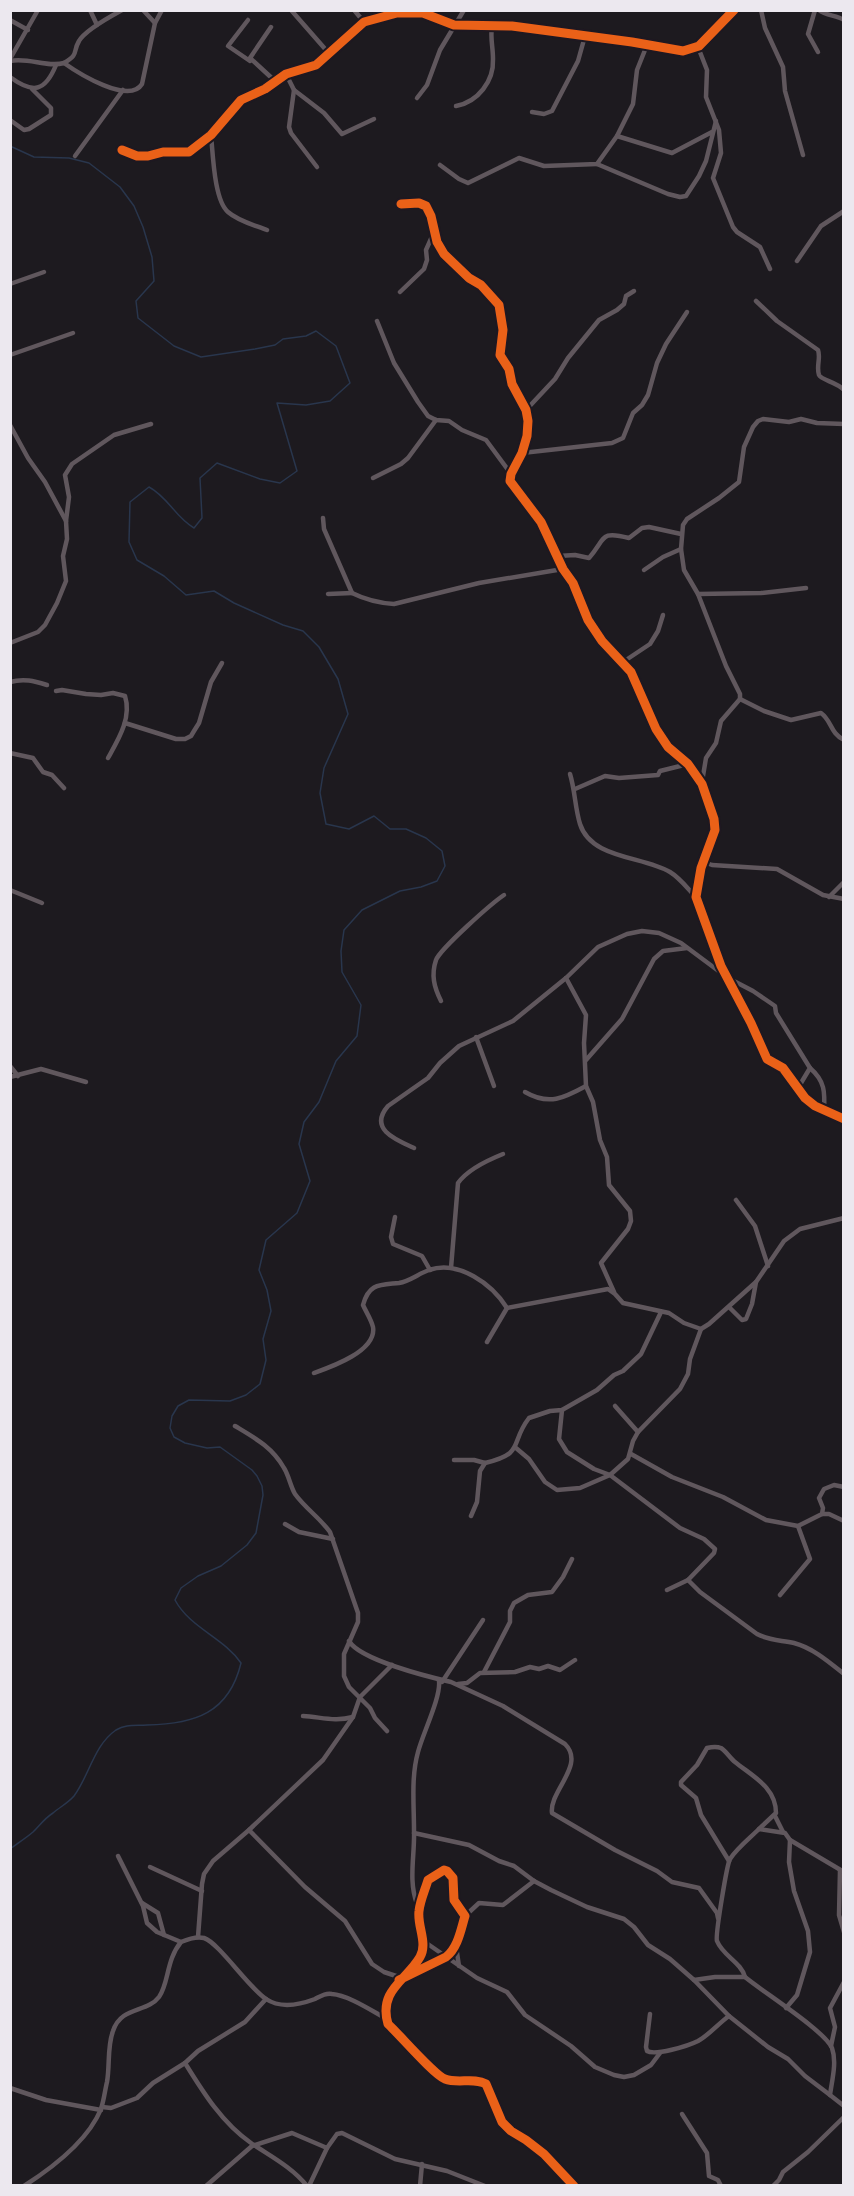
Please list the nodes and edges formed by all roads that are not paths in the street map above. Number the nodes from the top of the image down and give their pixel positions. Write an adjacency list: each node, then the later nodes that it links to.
1 (38, 10): 23 (street)
2 (90, 10): 19 (street)
3 (122, 10): 19 (street)
4 (143, 10): 18 (street)
5 (162, 10): 18 (street)
6 (354, 10): 17 (street)
7 (464, 10): 20 (street)
8 (734, 10): 26 (street)
9 (761, 10): 49 (street)
10 (817, 10): 16 (street); 27 (street)
11 (291, 11): 28 (street)
12 (397, 12): 13 (street); 17 (street)
13 (432, 13): 20 (street)
14 (10, 20): 23 (street)
15 (248, 20): 30 (street)
16 (843, 20)
17 (364, 22): 28 (street)
18 (155, 23): 37 (street)
19 (97, 25): 31 (street)
20 (454, 25): 21 (street); 39 (street)
21 (492, 26): 24 (street); 40 (street)
22 (271, 27): 30 (street)
23 (28, 30): 29 (street)
24 (585, 36): 25 (street); 41 (street)
25 (647, 45): 26 (street); 47 (street)
26 (698, 47): 44 (street)
27 (818, 52)
28 (331, 54): 33 (street)
29 (10, 60): 32 (street)
30 (250, 61): 35 (street)
31 (64, 63): 32 (street); 37 (street)
32 (56, 65): 36 (street)
33 (286, 74): 35 (street); 38 (street)
34 (10, 77): 36 (street)
35 (275, 81): 46 (street)
36 (32, 89): 43 (street)
37 (123, 90): 50 (street)
38 (294, 90): 42 (street); 53 (street)
39 (417, 98)
40 (456, 106)
41 (532, 112)
42 (374, 119)
43 (10, 120)
44 (716, 121): 45 (street); 59 (street)
45 (712, 132): 47 (street); 51 (street)
46 (211, 135): 48 (street); 56 (street)
47 (617, 136): 51 (street)
48 (122, 150)
49 (803, 155)
50 (75, 156)
51 (597, 164): 52 (street)
52 (441, 165)
53 (317, 167)
54 (401, 204): 57 (street)
55 (843, 210): 58 (street)
56 (267, 230)
57 (434, 232): 63 (street); 70 (street)
58 (797, 261)
59 (770, 269)
60 (44, 272): 61 (street)
61 (10, 284)
62 (634, 291): 70 (street)
63 (400, 292)
64 (756, 301): 69 (street)
65 (687, 312): 75 (street)
66 (377, 321): 71 (street)
67 (73, 333): 68 (street)
68 (10, 355)
69 (843, 390)
70 (526, 410): 75 (street)
71 (436, 420): 76 (street); 77 (street)
72 (10, 424): 79 (street)
73 (152, 424): 79 (street)
74 (843, 424): 80 (street)
75 (522, 453): 76 (street)
76 (510, 474): 82 (street)
77 (373, 478)
78 (323, 518): 86 (street)
79 (66, 521): 90 (street)
80 (681, 534): 81 (street); 82 (street)
81 (681, 549): 84 (street); 88 (street)
82 (558, 556): 83 (street)
83 (563, 569): 86 (street); 91 (street)
84 (644, 570)
85 (806, 588): 88 (street)
86 (352, 593): 87 (street)
87 (328, 594)
88 (698, 594): 96 (street)
89 (663, 615): 91 (street)
90 (10, 643)
91 (623, 662): 101 (street)
92 (222, 663): 97 (street)
93 (10, 682): 94 (street)
94 (46, 685)
95 (56, 691): 97 (street)
96 (740, 699): 98 (street); 103 (street)
97 (125, 723): 100 (street)
98 (843, 740)
99 (10, 753): 104 (street)
100 (108, 758)
101 (688, 764): 103 (street); 105 (street)
102 (570, 774): 105 (street)
103 (702, 784): 106 (street)
104 (64, 788)
105 (575, 789): 110 (street)
106 (704, 862): 110 (street); 111 (street)
107 (843, 882): 111 (street)
108 (10, 890): 113 (street)
109 (504, 895): 117 (street)
110 (696, 897): 116 (street)
111 (829, 897): 112 (street)
112 (843, 899)
113 (42, 903)
114 (687, 948): 115 (street); 116 (street); 119 (street)
115 (566, 978): 118 (street); 119 (street)
116 (728, 978): 121 (street); 127 (street)
117 (441, 1001)
118 (476, 1037): 125 (street); 131 (street)
119 (586, 1060): 126 (street)
120 (10, 1066): 122 (street)
121 (810, 1068): 127 (street); 129 (street)
122 (18, 1076): 123 (street); 124 (street)
123 (10, 1077)
124 (86, 1082)
125 (494, 1086)
126 (586, 1086): 128 (street); 140 (street)
127 (798, 1088): 129 (street)
128 (525, 1092)
129 (824, 1111): 130 (street)
130 (843, 1119)
131 (414, 1148)
132 (503, 1154): 137 (street)
133 (736, 1200): 136 (street)
134 (395, 1217): 138 (street)
135 (843, 1218): 136 (street)
136 (768, 1266): 139 (street)
137 (451, 1268): 138 (street); 142 (street)
138 (430, 1270): 146 (street)
139 (756, 1282): 141 (street); 141 (street)
140 (615, 1294): 142 (street); 143 (street)
141 (729, 1307): 144 (street)
142 (507, 1308): 145 (street)
143 (661, 1312): 144 (street); 148 (street)
144 (701, 1329): 150 (street)
145 (487, 1342)
146 (314, 1373)
147 (615, 1406): 150 (street)
148 (562, 1410): 151 (street); 155 (street)
149 (234, 1426): 162 (street)
150 (638, 1432): 152 (street)
151 (516, 1448): 154 (street); 155 (street)
152 (631, 1454): 155 (street); 161 (street)
153 (454, 1461): 154 (street)
154 (485, 1463): 158 (street)
155 (610, 1475): 164 (street)
156 (843, 1487): 157 (street)
157 (822, 1514): 159 (street); 161 (street)
158 (471, 1516)
159 (843, 1521)
160 (285, 1524): 162 (street)
161 (798, 1526): 166 (street)
162 (333, 1539): 168 (street)
163 (572, 1559): 171 (street)
164 (688, 1580): 165 (street); 172 (street)
165 (667, 1590)
166 (780, 1595)
167 (483, 1620): 173 (street)
168 (349, 1641): 170 (street); 175 (street)
169 (575, 1660): 171 (street)
170 (392, 1665): 173 (street); 175 (street)
171 (484, 1672): 174 (street)
172 (843, 1674)
173 (440, 1681): 174 (street); 182 (street)
174 (454, 1684): 194 (street)
175 (360, 1697): 177 (street); 178 (street)
176 (303, 1716): 177 (street)
177 (353, 1718): 181 (street)
178 (387, 1731)
179 (775, 1816): 180 (street); 183 (street); 186 (street)
180 (759, 1829): 183 (street); 186 (street)
181 (249, 1830): 190 (street); 204 (street)
182 (414, 1833): 189 (street); 192 (street)
183 (785, 1833): 184 (street)
184 (790, 1840): 188 (street); 208 (street)
185 (118, 1856): 191 (street)
186 (729, 1861): 194 (street)
187 (150, 1867): 190 (street)
188 (842, 1870): 195 (street)
189 (534, 1881): 193 (street); 205 (street)
190 (202, 1891): 197 (street)
191 (141, 1902): 196 (street); 196 (street)
192 (417, 1904)
193 (465, 1916): 198 (street); 200 (street)
194 (718, 1918): 203 (street)
195 (843, 1932)
196 (164, 1935): 199 (street)
197 (198, 1937): 199 (street); 207 (street)
198 (422, 1940): 201 (street); 204 (street)
199 (181, 1942): 218 (street)
200 (456, 1943): 201 (street); 202 (street)
201 (446, 1957): 202 (street); 204 (street)
202 (459, 1966): 213 (street)
203 (745, 1977): 205 (street); 208 (street)
204 (399, 1980): 211 (street)
205 (694, 1980): 210 (street)
206 (843, 1982): 212 (street)
207 (266, 1999): 211 (street); 214 (street)
208 (786, 2008): 212 (street)
209 (650, 2014): 213 (street)
210 (729, 2016): 213 (street); 216 (street)
211 (387, 2019): 229 (street)
212 (831, 2046): 216 (street)
213 (660, 2053)
214 (185, 2063): 218 (street); 221 (street)
215 (10, 2088): 218 (street)
216 (830, 2095): 217 (street)
217 (843, 2105)
218 (101, 2108): 224 (street)
219 (682, 2114): 230 (street)
220 (843, 2117): 231 (street)
221 (256, 2145): 222 (street); 225 (street); 226 (street)
222 (327, 2148): 223 (street); 226 (street)
223 (422, 2164): 227 (street); 228 (street)
224 (24, 2186)
225 (206, 2186)
226 (308, 2186)
227 (420, 2186)
228 (485, 2186)
229 (574, 2186)
230 (721, 2186)
231 (773, 2186)

